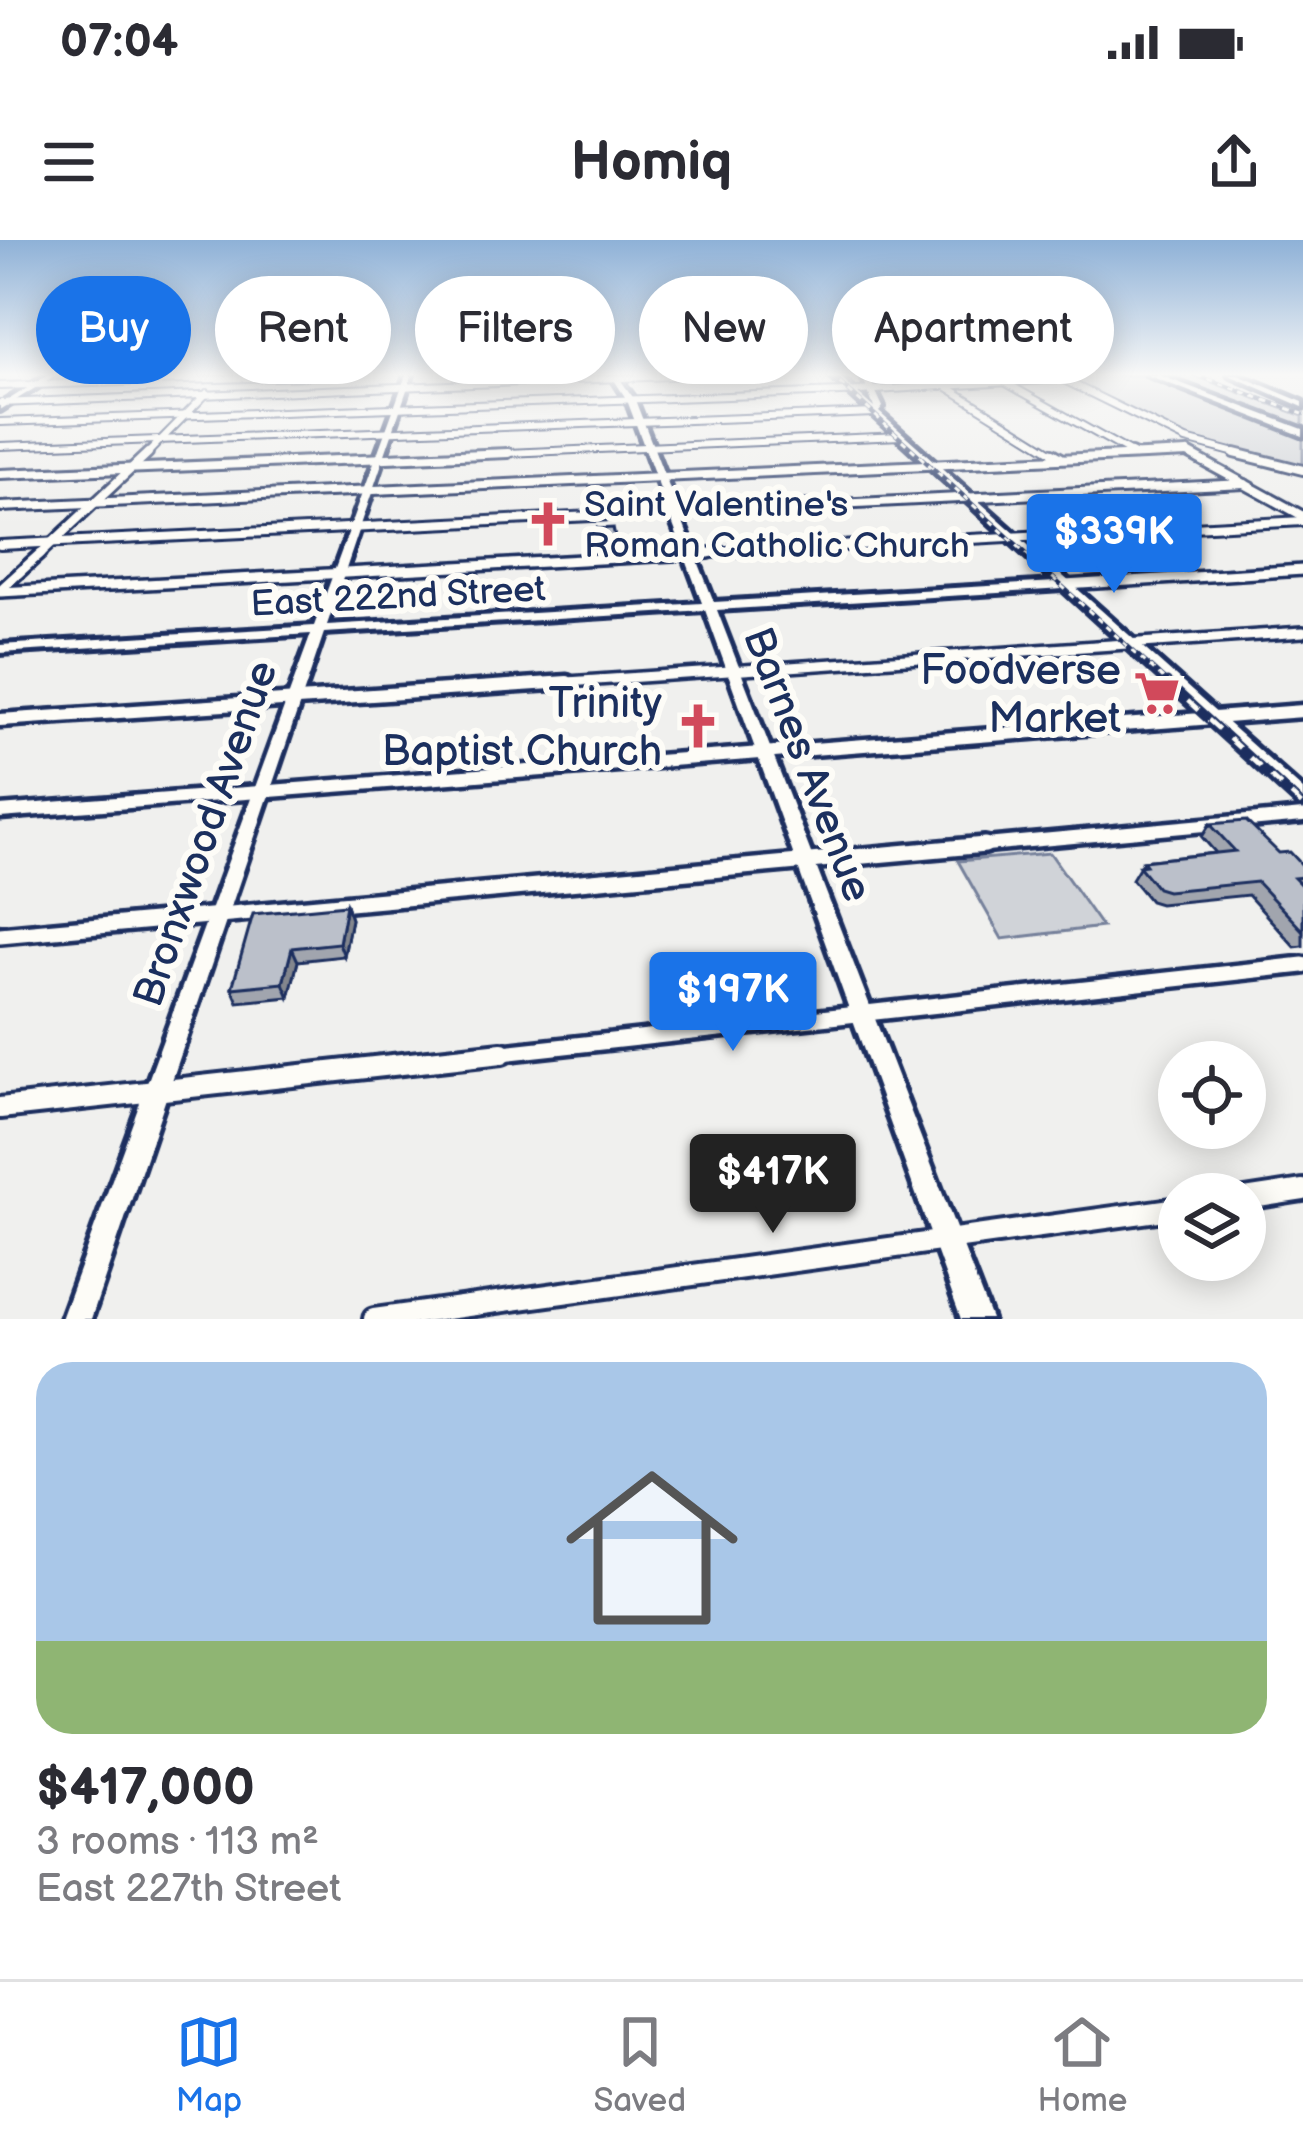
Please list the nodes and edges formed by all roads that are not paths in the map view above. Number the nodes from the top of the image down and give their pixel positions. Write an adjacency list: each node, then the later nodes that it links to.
1 (175, 425): 11 (street)
2 (391, 425): 9 (street, Bronxwood Avenue)
3 (545, 425): 9 (street)
4 (639, 425): 14 (street, Barnes Avenue)
5 (889, 425): 10 (street)
6 (1008, 425): 18 (street)
7 (1082, 425): 16 (street)
8 (1156, 425): 12 (street)
9 (389, 431): 11 (street); 17 (street, Bronxwood Avenue)
10 (901, 436): 14 (street); 19 (street)
11 (160, 440): 13 (street); 20 (street)
12 (1186, 440): 15 (street); 21 (street)
13 (0, 446)
14 (649, 447): 17 (street); 23 (street, Barnes Avenue)
15 (1188, 453): 16 (street); 24 (street)
16 (1136, 455): 18 (street)
17 (380, 458): 20 (street); 25 (street, Bronxwood Avenue)
18 (1062, 459): 19 (street)
19 (932, 465): 23 (street); 26 (street)
20 (131, 469): 22 (street); 27 (street)
21 (1303, 470)
22 (0, 474)
23 (661, 477): 25 (street); 29 (street, Barnes Avenue)
24 (1245, 484): 26 (street); 30 (street)
25 (368, 490): 27 (street); 31 (street, Bronxwood Avenue)
26 (969, 498): 29 (street); 32 (street)
27 (99, 502): 28 (street); 33 (street)
28 (0, 507)
29 (674, 512): 31 (street); 35 (street, Barnes Avenue)
30 (1303, 519): 32 (street)
31 (355, 528): 33 (street); 37 (street, Bronxwood Avenue)
32 (1013, 537): 35 (street); 38 (street)
33 (54, 543): 34 (street); 39 (street)
34 (0, 545)
35 (690, 554): 37 (street); 40 (street, Barnes Avenue)
36 (1303, 570): 38 (street, East 222nd Street)
37 (339, 574): 39 (street); 41 (street, Bronxwood Avenue)
38 (1065, 585): 40 (street, East 222nd Street); 43 (street)
39 (0, 591)
40 (708, 606): 41 (street, East 222nd Street); 45 (street, Barnes Avenue)
41 (319, 630): 44 (street, East 222nd Street); 46 (street, Bronxwood Avenue)
42 (1303, 632): 43 (street)
43 (1130, 643): 45 (street); 48 (street)
44 (0, 649)
45 (733, 670): 46 (street); 50 (street, Barnes Avenue)
46 (294, 700): 49 (street); 51 (street, Bronxwood Avenue)
47 (1303, 711): 48 (street)
48 (1213, 718): 50 (street); 52 (street)
49 (0, 720)
50 (765, 753): 51 (street); 55 (street, Barnes Avenue)
51 (262, 792): 53 (street); 56 (street, Bronxwood Avenue)
52 (1303, 799)
53 (0, 812)
54 (1303, 816): 55 (street)
55 (805, 862): 56 (street); 59 (street, Barnes Avenue)
56 (218, 915): 57 (street); 60 (street, Bronxwood Avenue)
57 (0, 935)
58 (1303, 964): 59 (street)
59 (860, 1014): 60 (street); 65 (street, Barnes Avenue)
60 (157, 1091): 61 (street); 66 (street, Bronxwood Avenue)
61 (0, 1108)
62 (1303, 1190): 63 (street)
63 (1266, 1195)
64 (1158, 1211): 65 (street)
65 (947, 1240): 67 (street); 68 (street, Barnes Avenue)
66 (76, 1319)
67 (374, 1319)
68 (976, 1319)

